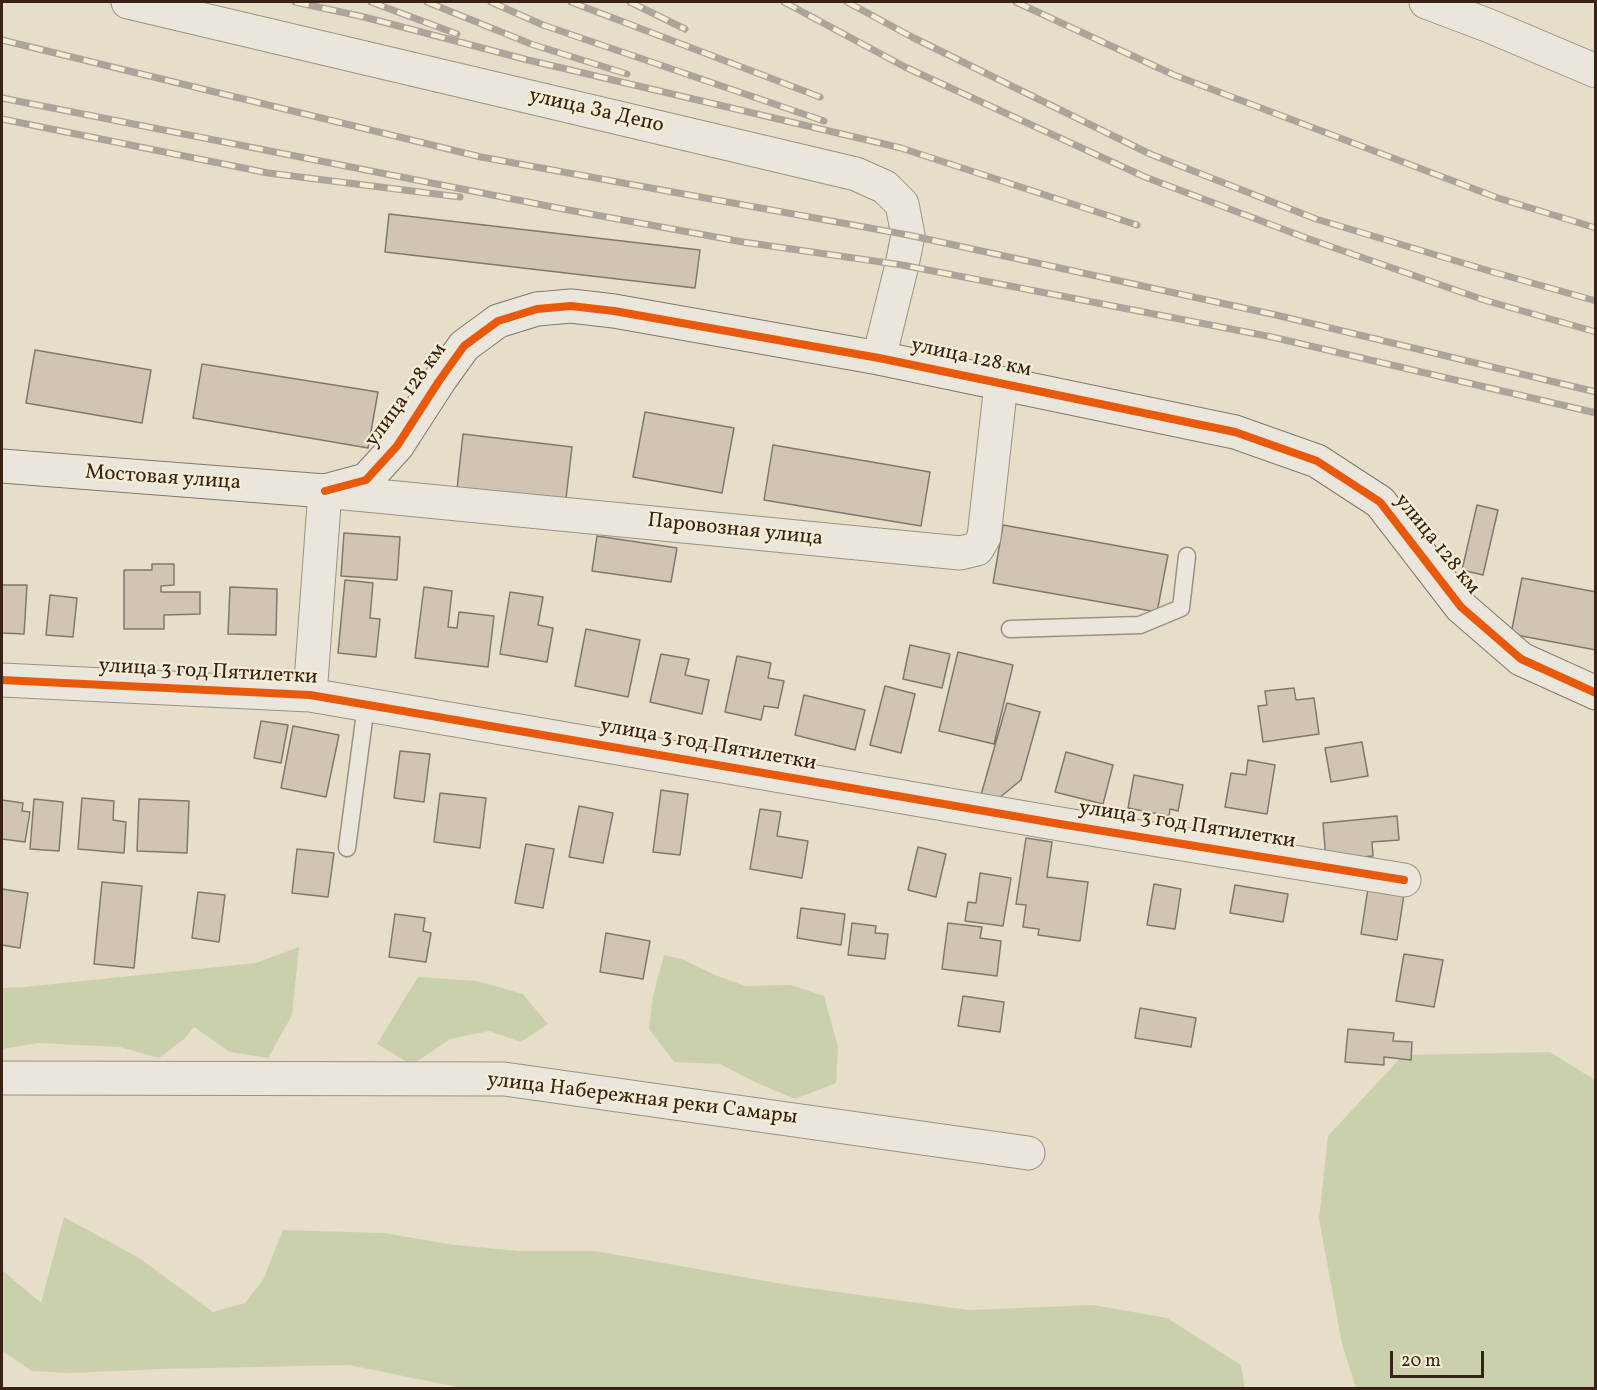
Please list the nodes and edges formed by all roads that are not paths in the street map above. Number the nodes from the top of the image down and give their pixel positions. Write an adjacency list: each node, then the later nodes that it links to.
1 (128, 2): 4 (street, улица За Депо)
2 (1426, 2): 3 (street)
3 (1596, 71)
4 (879, 358): 5 (street, улица 128 км); 7 (street, улица 128 км)
5 (1002, 384): 7 (street, Паровозная улица); 11 (street, улица 128 км)
6 (2, 466): 7 (street, Мостовая улица)
7 (325, 491): 12 (street)
8 (1187, 556): 9 (lane)
9 (1010, 629)
10 (2, 680): 12 (street, улица 3 год Пятилетки)
11 (1596, 693)
12 (310, 695): 13 (street, улица 3 год Пятилетки)
13 (366, 705): 14 (lane); 15 (street, улица 3 год Пятилетки)
14 (347, 848)
15 (1404, 880)
16 (2, 1078): 17 (street, улица Набережная реки Самары)
17 (1028, 1153)

